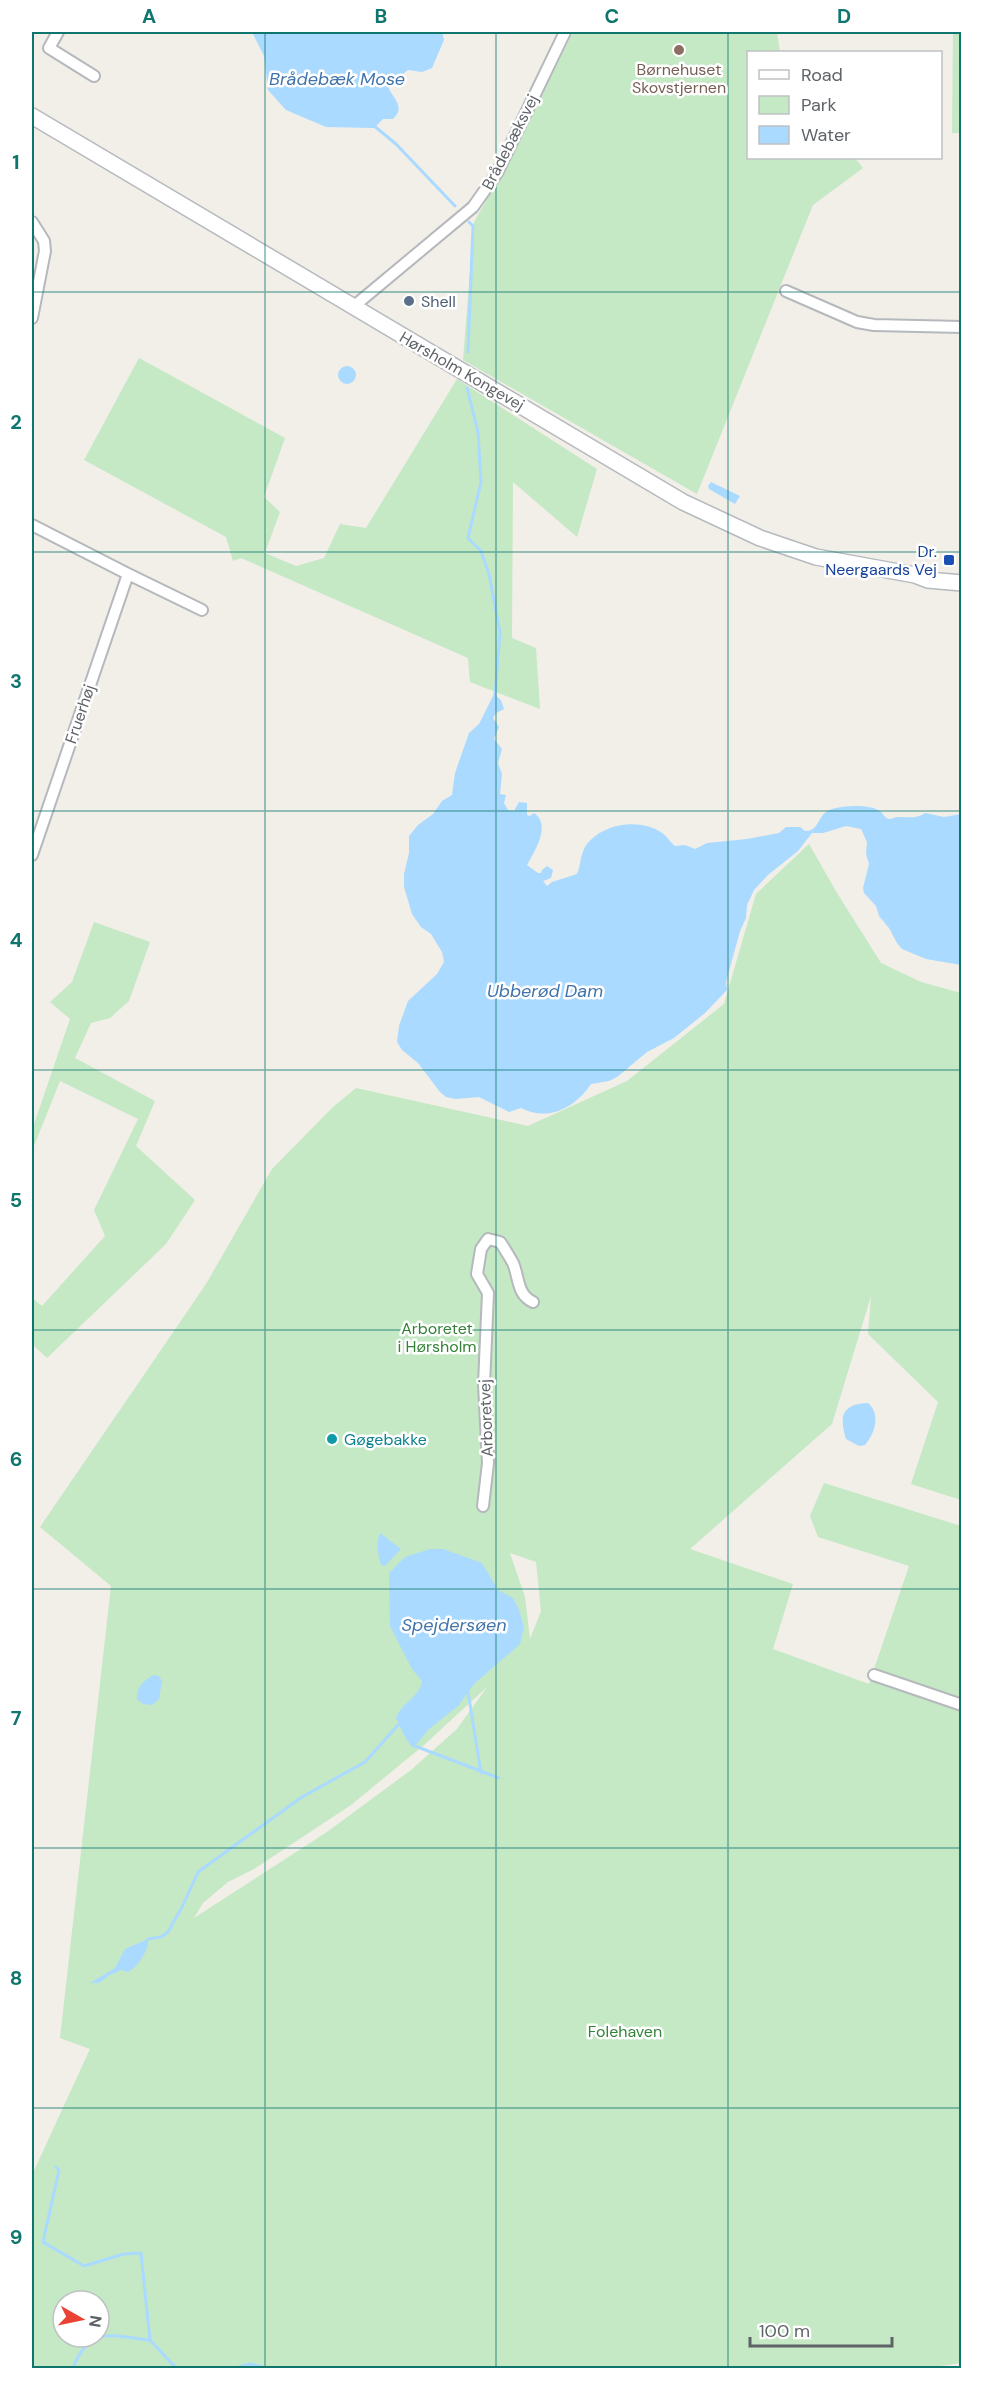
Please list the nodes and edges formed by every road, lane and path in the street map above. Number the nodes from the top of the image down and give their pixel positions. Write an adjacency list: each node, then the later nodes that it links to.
1 (58, 32): 3 (street)
2 (565, 32): 7 (street, Brådebæksvej)
3 (94, 76)
4 (32, 116): 7 (main road, Hørsholm Kongevej)
5 (32, 222): 8 (street)
6 (786, 291): 9 (street)
7 (353, 307): 12 (main road, Hørsholm Kongevej)
8 (32, 318)
9 (962, 327)
10 (32, 525): 11 (street)
11 (128, 574): 15 (street); 16 (street, Fruerhøj)
12 (915, 575): 13 (main road, Hørsholm Kongevej); 14 (main road, Hørsholm Kongevej)
13 (962, 575)
14 (962, 583)
15 (202, 610)
16 (32, 855)
17 (533, 1302): 18 (street, Arboretvej)
18 (483, 1506)
19 (874, 1675): 20 (street)
20 (962, 1705)

